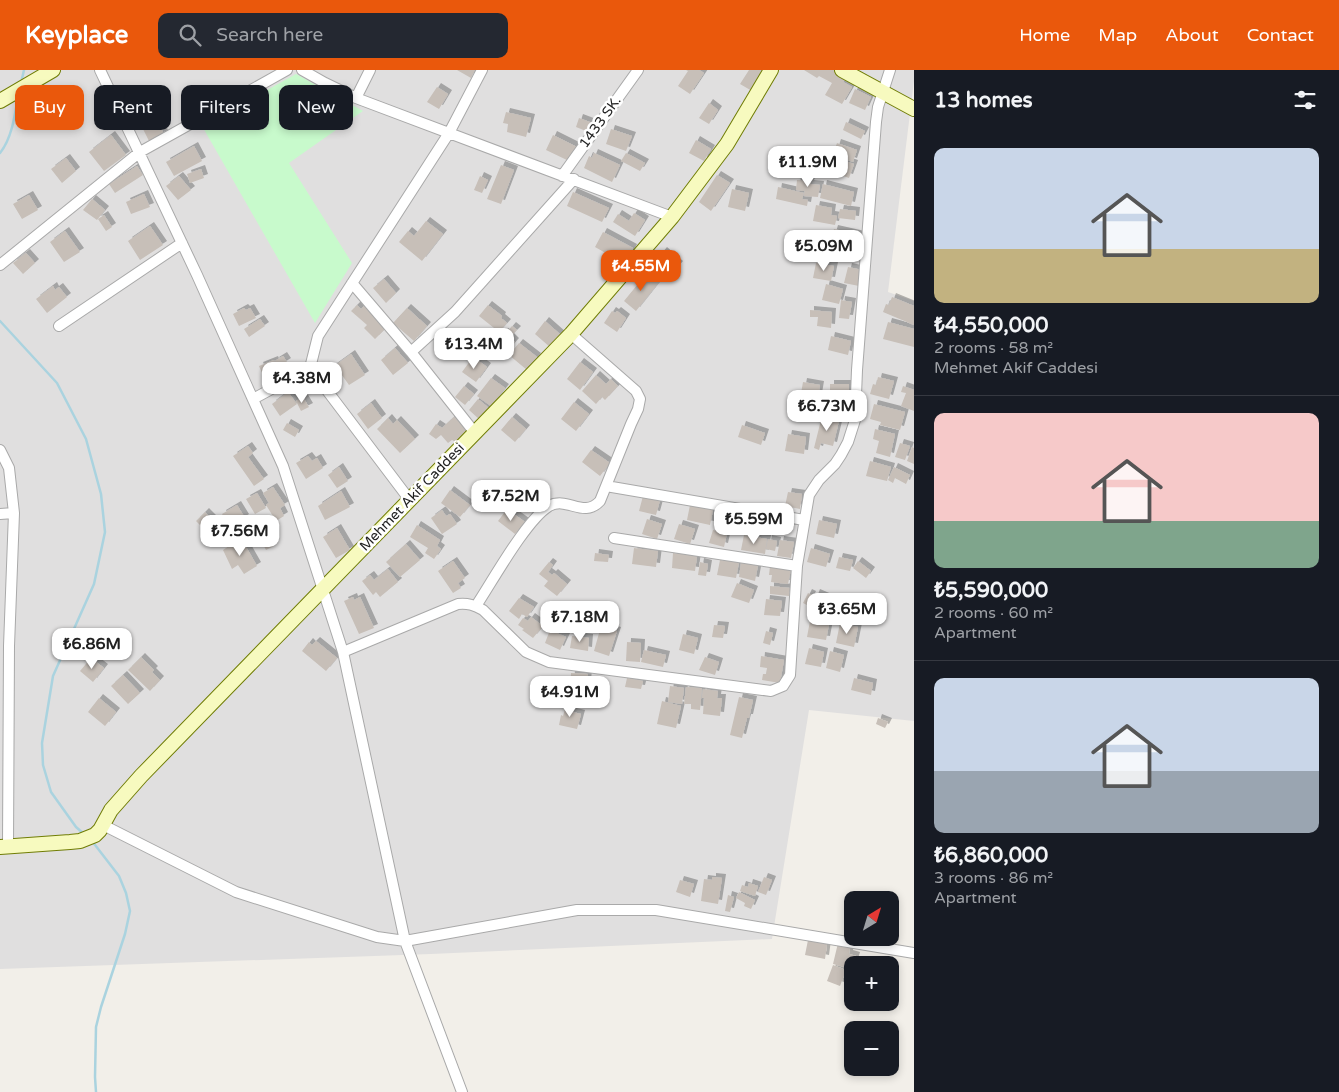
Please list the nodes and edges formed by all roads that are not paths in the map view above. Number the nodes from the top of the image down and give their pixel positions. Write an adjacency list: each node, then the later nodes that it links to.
1 (53, 70): 13 (street)
2 (100, 70): 16 (street)
3 (287, 70): 16 (street)
4 (302, 70): 12 (street)
5 (370, 70): 12 (street)
6 (482, 70): 15 (street)
7 (638, 70): 17 (street, 1433 SK.)
8 (771, 70): 19 (street, Mehmet Akif Caddesi)
9 (842, 70): 11 (street)
10 (890, 70): 11 (street)
11 (882, 92): 14 (street); 34 (street)
12 (356, 98): 15 (street)
13 (0, 101)
14 (914, 109)
15 (449, 133): 17 (street); 22 (street)
16 (140, 152): 20 (street); 21 (street)
17 (562, 176): 18 (street)
18 (574, 179): 19 (street); 25 (street)
19 (672, 217): 24 (street, Mehmet Akif Caddesi)
20 (182, 243): 23 (street); 27 (street)
21 (0, 265)
22 (352, 283): 25 (street); 26 (street)
23 (59, 326)
24 (571, 334): 28 (street, Mehmet Akif Caddesi); 30 (street)
25 (411, 352): 28 (street)
26 (310, 368): 27 (street); 31 (street)
27 (252, 399): 37 (street)
28 (475, 433): 31 (street, Mehmet Akif Caddesi)
29 (0, 450): 32 (street)
30 (606, 486): 34 (street); 38 (street)
31 (409, 499): 37 (street, Mehmet Akif Caddesi)
32 (14, 513): 33 (street); 39 (street)
33 (0, 514)
34 (804, 520): 36 (street)
35 (614, 538): 36 (street)
36 (797, 566): 38 (street)
37 (323, 590): 40 (street); 42 (street, Mehmet Akif Caddesi)
38 (476, 606): 40 (street)
39 (5, 630): 41 (street)
40 (343, 652): 44 (street)
41 (4, 754): 43 (street)
42 (94, 833): 43 (street); 44 (street)
43 (4, 847)
44 (405, 941): 45 (street); 46 (street)
45 (914, 953)
46 (462, 1092)

